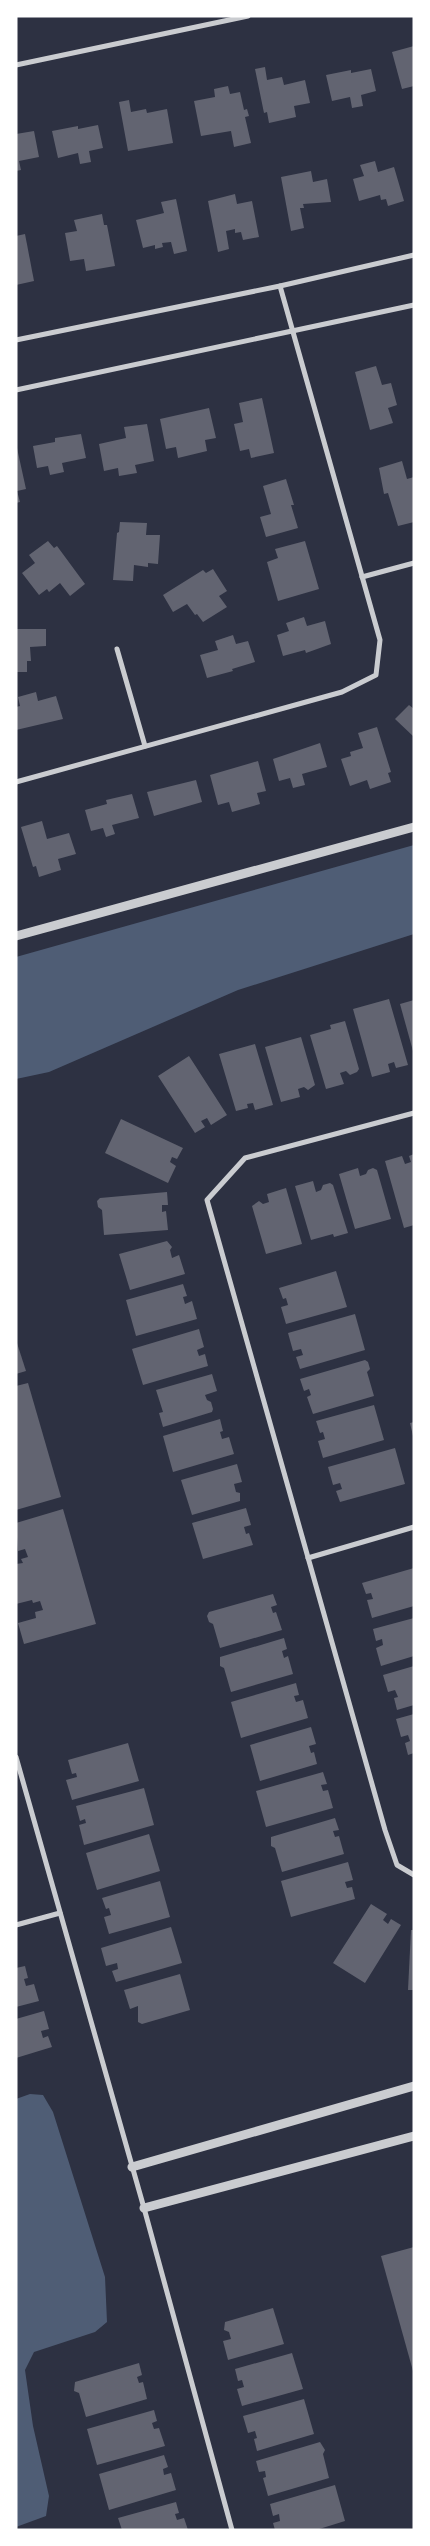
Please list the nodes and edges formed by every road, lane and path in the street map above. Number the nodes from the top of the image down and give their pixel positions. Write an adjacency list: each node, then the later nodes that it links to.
1 (248, 16): 2 (street)
2 (16, 65)
3 (414, 255): 4 (street)
4 (280, 286): 6 (street); 7 (street)
5 (414, 305): 6 (street)
6 (295, 332): 8 (street); 10 (street)
7 (16, 340)
8 (16, 390)
9 (414, 563): 10 (street)
10 (362, 577): 12 (street)
11 (117, 649): 12 (street)
12 (145, 746): 13 (street)
13 (16, 782)
14 (414, 826): 15 (street)
15 (16, 936)
16 (414, 1113): 18 (street)
17 (414, 1527): 18 (street)
18 (308, 1558): 20 (street)
19 (16, 1757): 21 (street)
20 (414, 1875)
21 (60, 1913): 22 (street); 25 (street)
22 (16, 1925)
23 (414, 2086): 25 (street)
24 (414, 2136): 26 (street)
25 (132, 2167): 26 (street)
26 (144, 2208): 27 (street)
27 (232, 2530)

